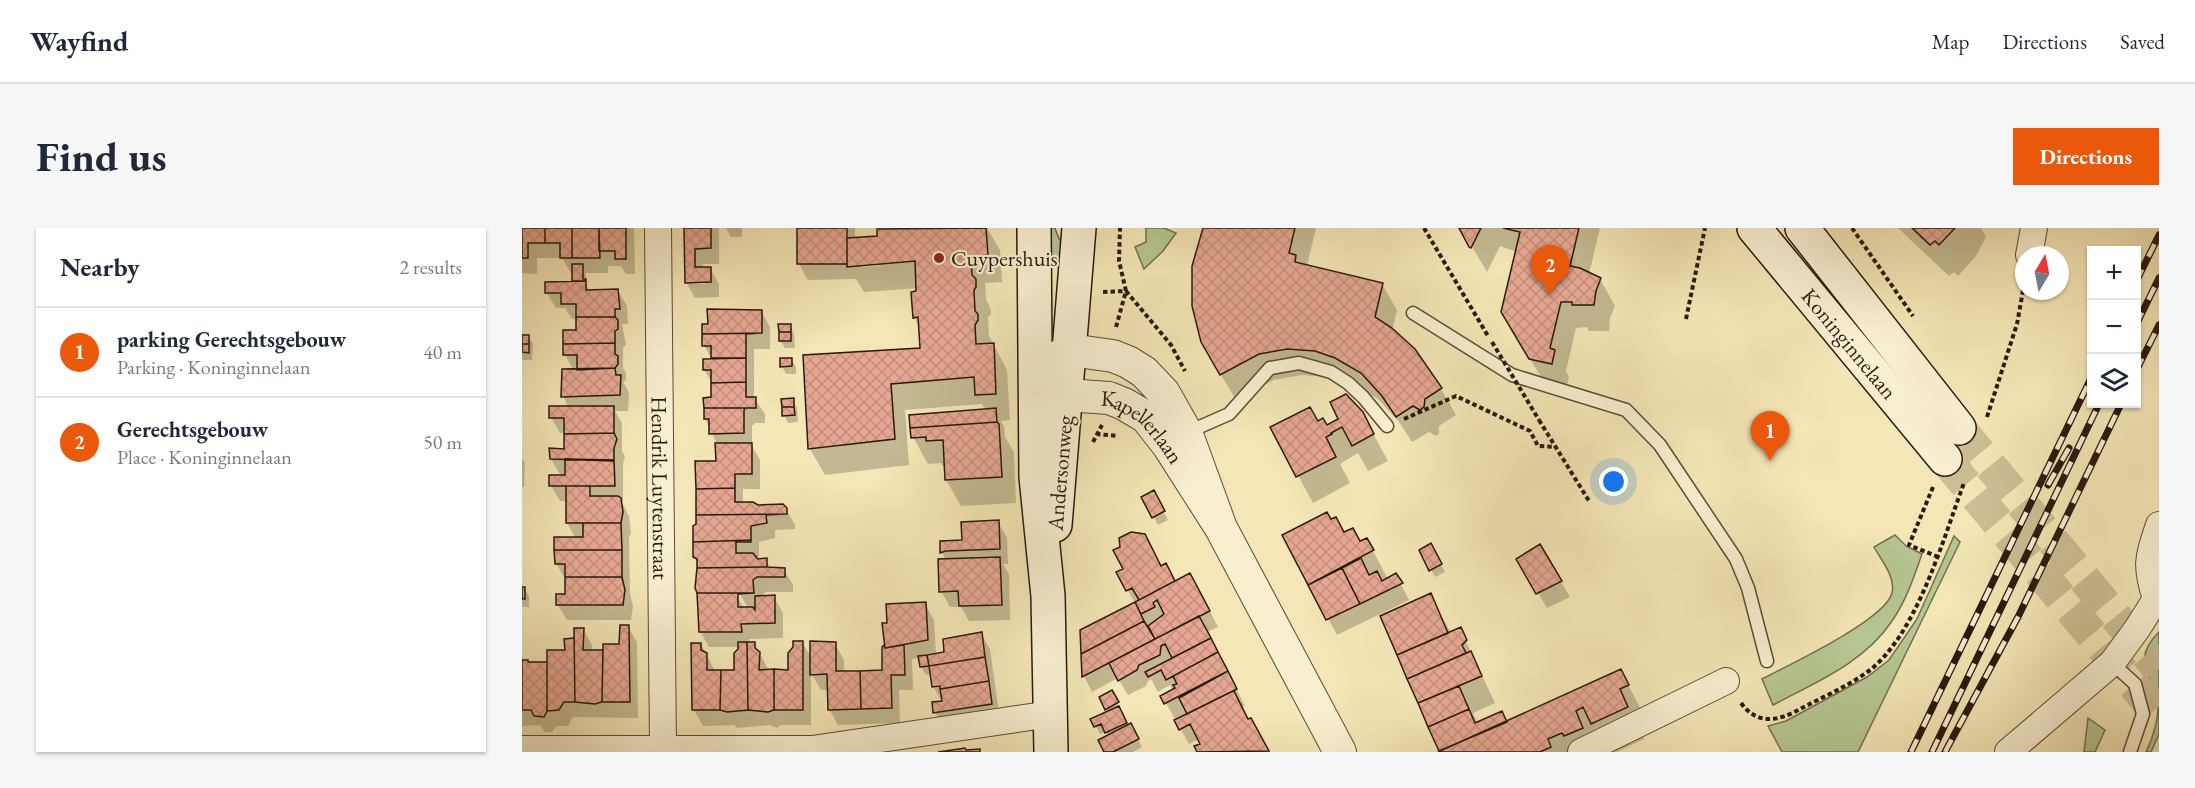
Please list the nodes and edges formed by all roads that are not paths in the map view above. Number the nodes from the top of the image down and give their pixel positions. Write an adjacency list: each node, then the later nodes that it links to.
1 (658, 228): 24 (street, Hendrik Luytenstraat)
2 (1034, 228): 10 (main road, Andersonweg)
3 (1079, 228): 9 (main road, Andersonweg)
4 (1754, 228): 15 (main road, Koninginnelaan)
5 (1802, 228): 13 (main road, Koninginnelaan)
6 (2034, 228): 7 (street)
7 (2031, 246)
8 (1413, 314): 20 (lane)
9 (1070, 350): 10 (street); 11 (main road, Andersonweg); 14 (street, Kapellerlaan)
10 (1035, 370): 11 (street, Kapellerlaan); 18 (main road, Andersonweg)
11 (1066, 395): 17 (street, Kapellerlaan); 18 (main road, Andersonweg)
12 (1387, 426): 14 (lane)
13 (1959, 428)
14 (1186, 432): 17 (street, Kapellerlaan)
15 (1939, 472)
16 (2159, 525): 19 (street)
17 (1221, 528): 27 (street, Kapellerlaan)
18 (1048, 596): 23 (main road, Andersonweg)
19 (2157, 599): 21 (street)
20 (1767, 661)
21 (2112, 663): 29 (street); 30 (lane)
22 (1726, 681): 28 (street)
23 (1051, 714): 24 (street); 26 (main road, Andersonweg)
24 (663, 748): 25 (street)
25 (522, 749)
26 (1051, 752)
27 (1340, 752)
28 (1581, 752)
29 (2008, 752)
30 (2130, 752)

